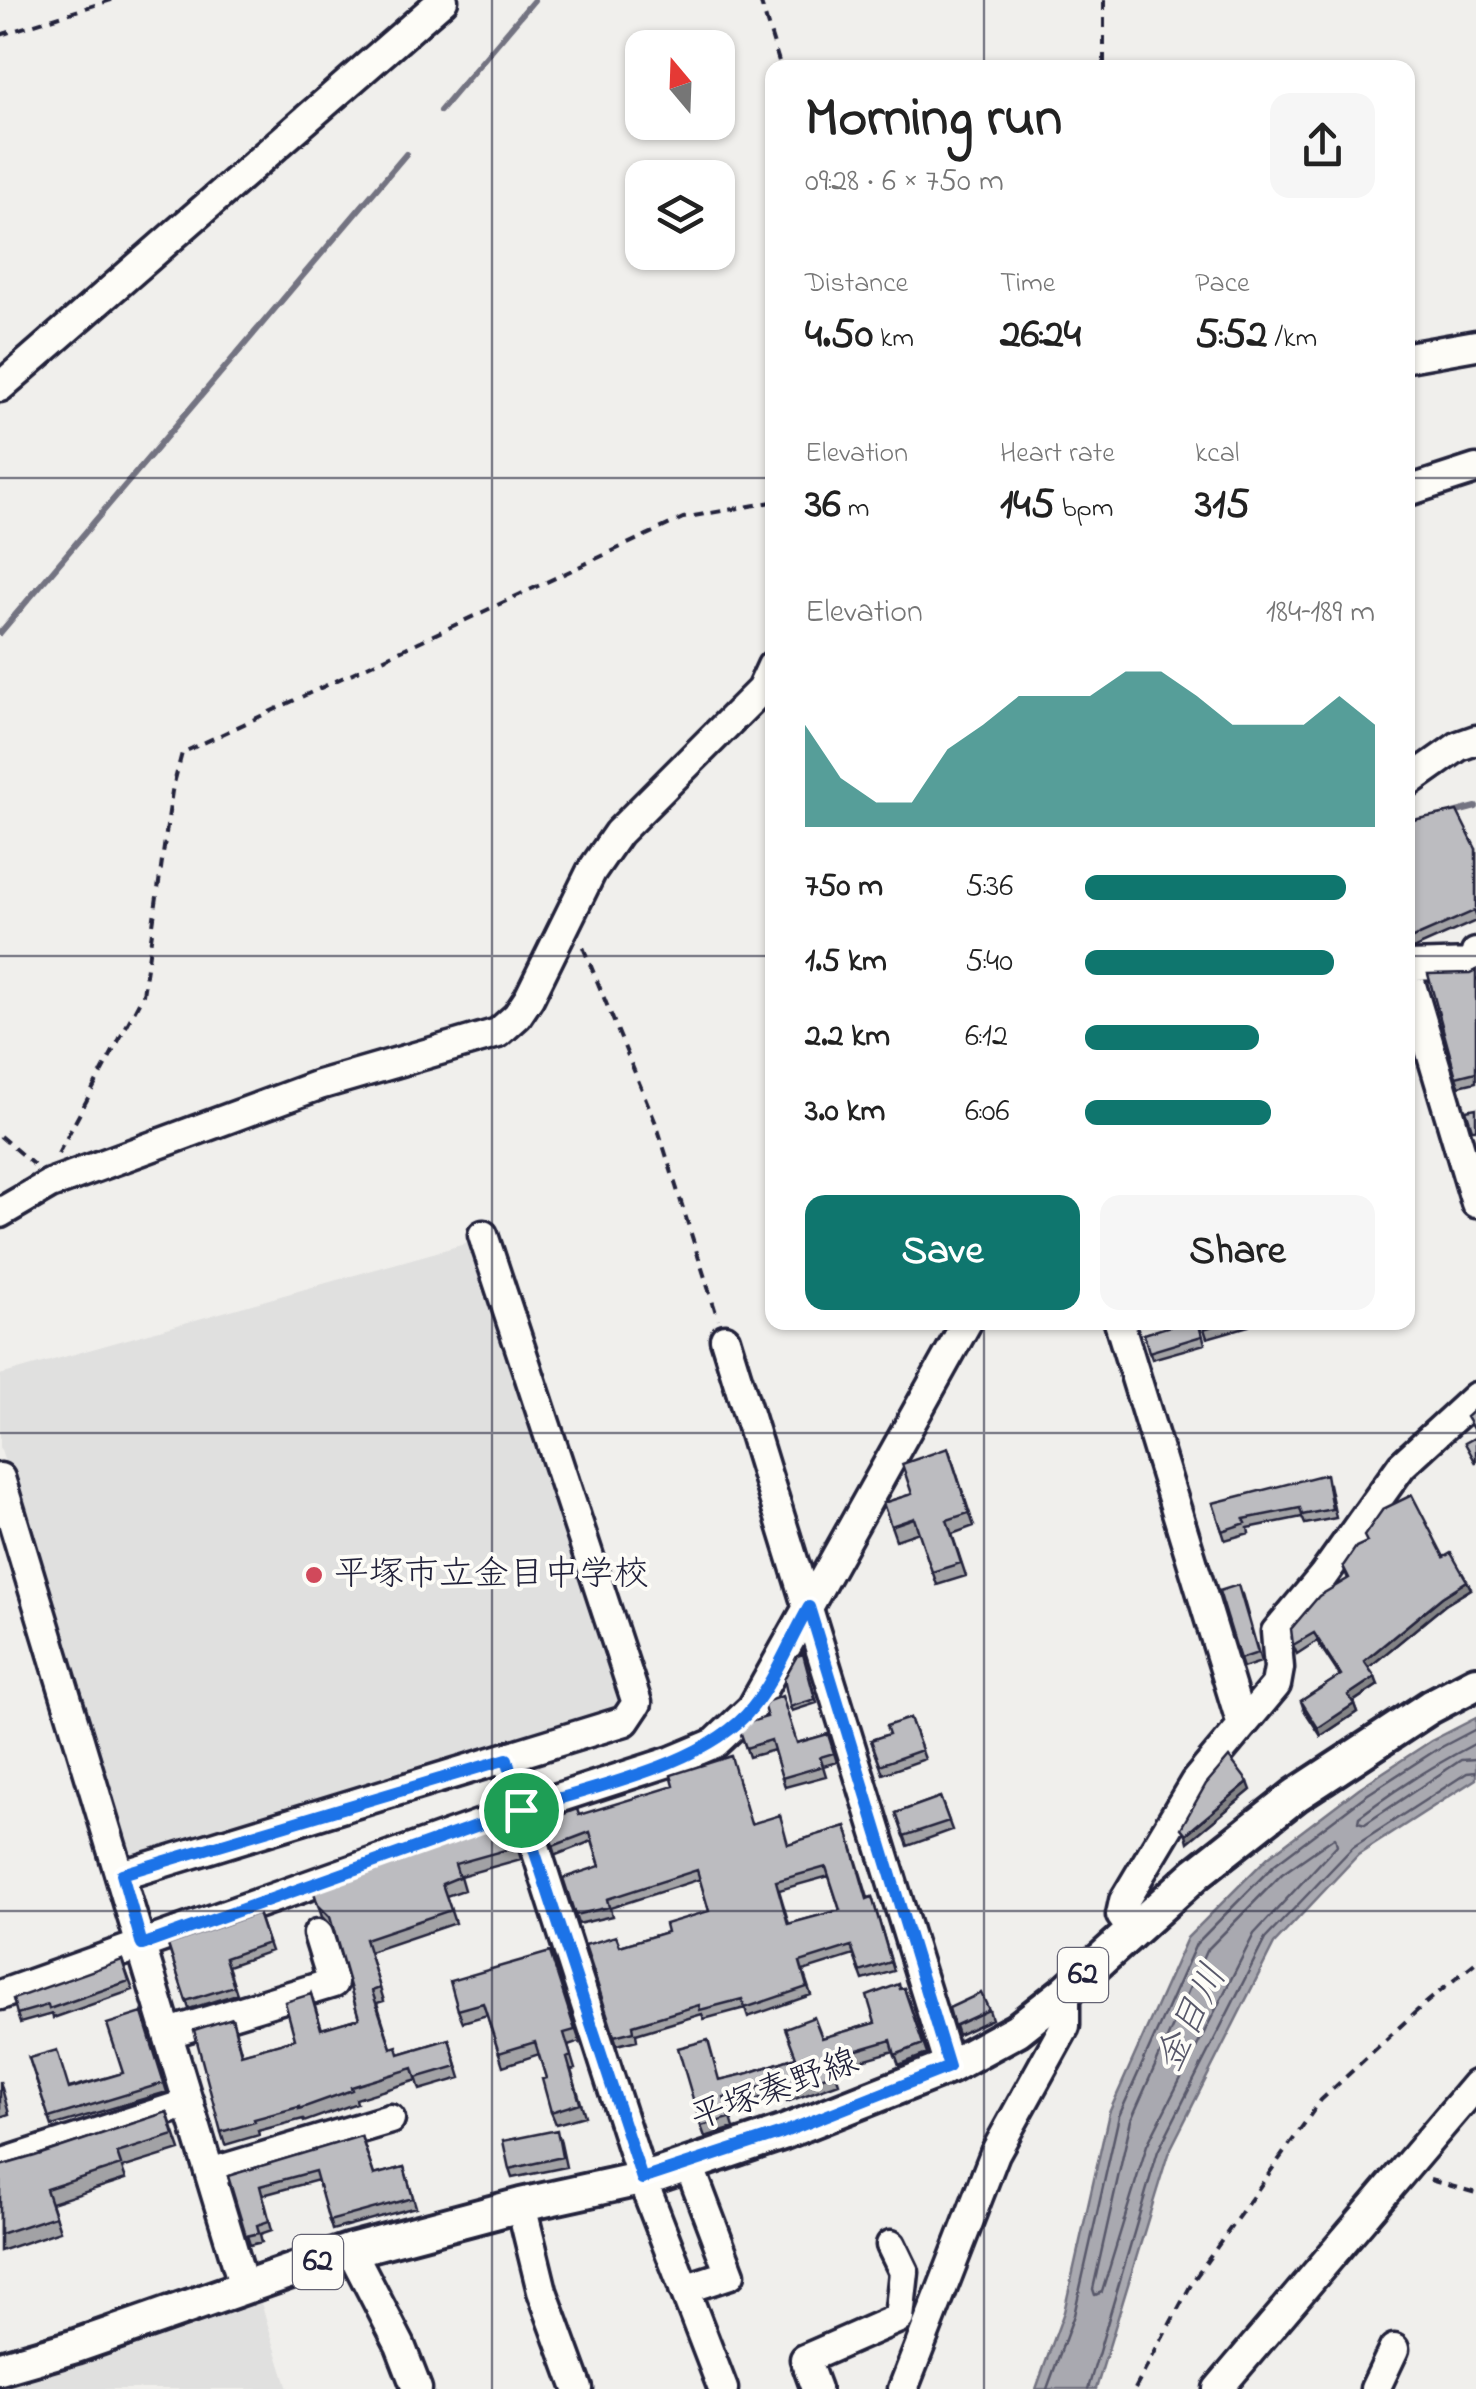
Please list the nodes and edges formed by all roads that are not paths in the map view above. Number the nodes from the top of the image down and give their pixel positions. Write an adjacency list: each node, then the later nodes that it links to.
1 (443, 0): 4 (street)
2 (1476, 345): 3 (street)
3 (1415, 356)
4 (0, 387)
5 (1476, 469): 6 (street)
6 (1415, 490)
7 (765, 681): 16 (street)
8 (1476, 740): 9 (street)
9 (1415, 777)
10 (1476, 953): 11 (street)
11 (1415, 966)
12 (1415, 999): 14 (street)
13 (1476, 1105): 14 (street)
14 (1446, 1106): 15 (street)
15 (1476, 1203)
16 (0, 1213)
17 (483, 1236): 26 (street)
18 (963, 1330): 23 (street)
19 (1121, 1330): 25 (street)
20 (725, 1340): 23 (street)
21 (1476, 1397): 25 (street)
22 (0, 1478): 28 (street)
23 (809, 1607): 27 (street); 35 (street)
24 (1476, 1684): 29 (main road, 平塚秦野線 / 62)
25 (1242, 1725): 29 (street)
26 (507, 1759): 27 (street); 28 (street)
27 (521, 1810): 31 (street); 42 (street)
28 (122, 1874): 31 (street)
29 (1132, 1930): 32 (main road, 平塚秦野線 / 62)
30 (318, 1934): 34 (street)
31 (142, 1945): 33 (street); 34 (street)
32 (1080, 1993): 35 (main road, 平塚秦野線 / 62); 49 (street)
33 (0, 1996)
34 (169, 2032): 37 (street)
35 (949, 2067): 40 (main road, 平塚秦野線 / 62)
36 (1476, 2085): 57 (street)
37 (189, 2103): 39 (street); 41 (street)
38 (390, 2119): 41 (street)
39 (0, 2164)
40 (689, 2165): 42 (main road, 平塚秦野線 / 62); 48 (street)
41 (210, 2173): 46 (street)
42 (642, 2179): 43 (main road, 平塚秦野線 / 62); 48 (street)
43 (521, 2205): 45 (main road, 平塚秦野線 / 62); 53 (street)
44 (891, 2245): 47 (street)
45 (351, 2250): 46 (main road, 平塚秦野線 / 62); 52 (street)
46 (244, 2287): 51 (main road, 平塚秦野線 / 62)
47 (902, 2287): 49 (street); 55 (street)
48 (684, 2290): 54 (street)
49 (941, 2294): 56 (street)
50 (1394, 2348): 58 (street)
51 (0, 2368)
52 (417, 2389)
53 (578, 2389)
54 (723, 2389)
55 (816, 2389)
56 (903, 2389)
57 (1218, 2389)
58 (1375, 2389)

